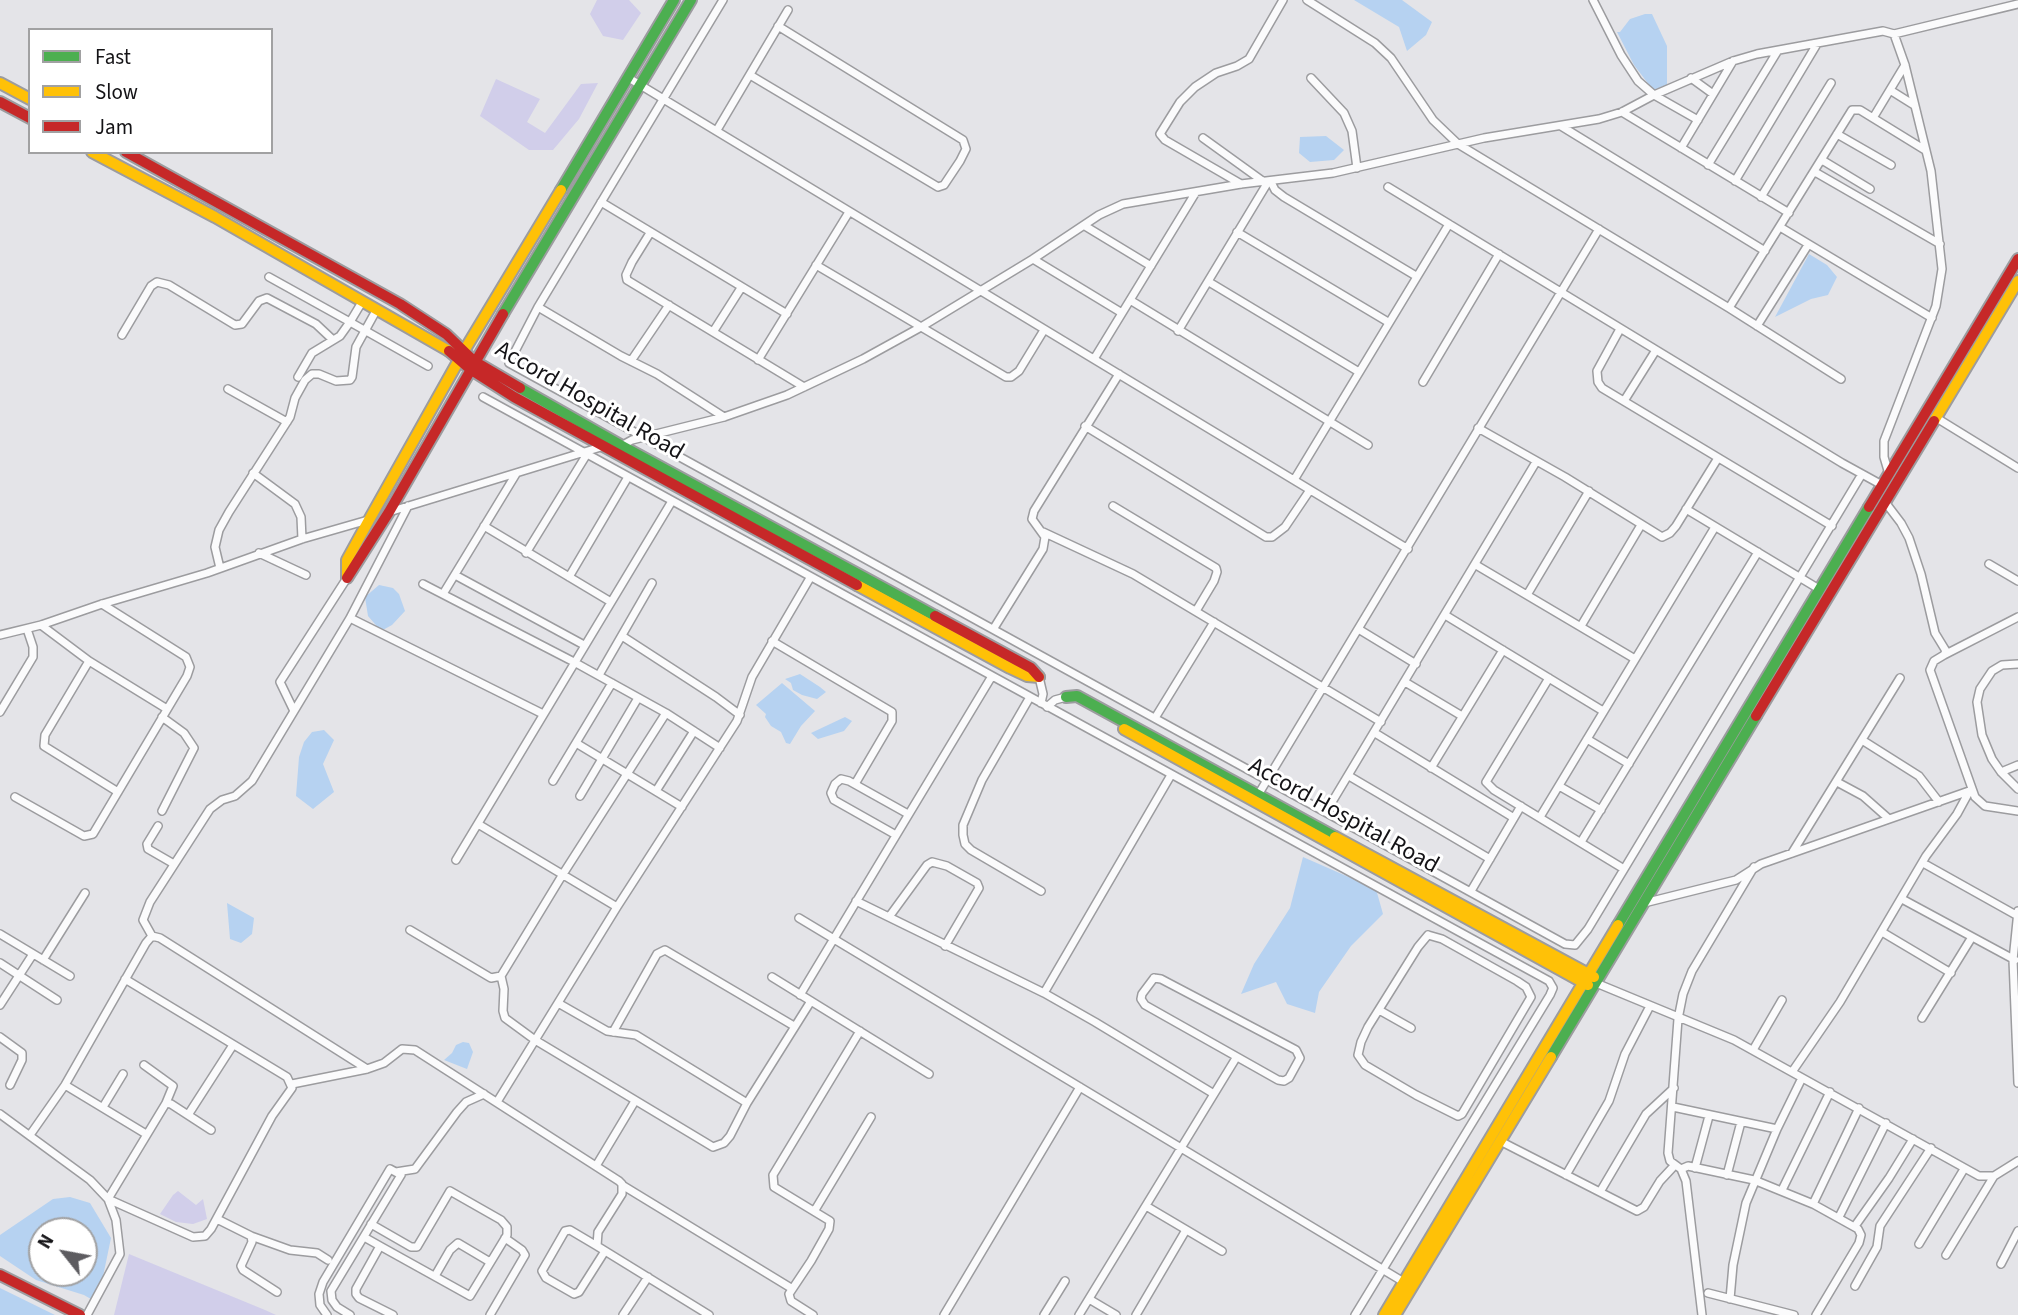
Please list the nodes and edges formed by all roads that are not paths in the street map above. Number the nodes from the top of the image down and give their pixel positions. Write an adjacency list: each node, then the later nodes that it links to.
1 (674, 0): 16 (street)
2 (691, 0): 21 (street)
3 (723, 0): 26 (street)
4 (1283, 0): 49 (street)
5 (1307, 0): 37 (street)
6 (1593, 0): 24 (street)
7 (2018, 4): 10 (street)
8 (788, 10): 9 (street)
9 (778, 26): 15 (street); 15 (street)
10 (1894, 34): 11 (street); 14 (street)
11 (1818, 44): 12 (street); 47 (street)
12 (1777, 51): 13 (street); 43 (street)
13 (1733, 61): 18 (street); 23 (street)
14 (1905, 65): 22 (street); 28 (street)
15 (750, 75): 34 (street)
16 (627, 78): 21 (street); 99 (street)
17 (1311, 78): 45 (street)
18 (1691, 79): 23 (street); 24 (street)
19 (0, 83): 25 (street)
20 (1831, 83): 53 (street)
21 (640, 86): 26 (street); 103 (street)
22 (1890, 90): 28 (street); 31 (street)
23 (1713, 94): 32 (street)
24 (1654, 95): 29 (street); 32 (street)
25 (28, 98)
26 (664, 99): 34 (street); 54 (street)
27 (0, 102): 30 (street)
28 (1914, 105): 39 (street)
29 (1622, 112): 33 (street); 38 (street)
30 (28, 117)
31 (1873, 118): 35 (street); 39 (street)
32 (1698, 120): 38 (street)
33 (1561, 126): 37 (street); 65 (street)
34 (717, 130): 55 (street)
35 (1837, 135): 42 (street); 44 (street)
36 (1203, 138): 48 (street)
37 (1458, 144): 45 (street); 60 (street)
38 (1681, 148): 43 (street)
39 (1925, 150): 63 (street)
40 (96, 154): 79 (street)
41 (130, 154): 99 (street, Accord Hospital Road)
42 (1822, 160): 46 (street); 51 (street)
43 (1708, 165): 47 (street)
44 (1891, 165)
45 (1357, 169): 48 (street)
46 (1815, 172): 56 (street); 63 (street)
47 (1735, 181): 53 (street)
48 (1268, 182): 49 (street); 61 (street); 71 (street)
49 (1241, 184): 52 (street)
50 (1388, 187): 57 (street)
51 (1870, 189)
52 (1196, 192): 58 (street); 70 (street)
53 (1761, 197): 56 (street)
54 (601, 202): 62 (street); 81 (street)
55 (849, 212): 69 (street); 76 (street)
56 (1789, 214): 59 (street)
57 (1448, 223): 66 (street); 71 (street)
58 (1085, 226): 67 (street); 70 (street)
59 (1780, 227): 64 (street); 65 (street)
60 (1599, 229): 77 (street); 82 (street)
61 (1237, 232): 73 (street); 88 (street)
62 (650, 233): 75 (street); 80 (street)
63 (1940, 244): 86 (street)
64 (1808, 245): 86 (street); 89 (street)
65 (1765, 251): 82 (street)
66 (1499, 254): 77 (street); 109 (street)
67 (1033, 259): 76 (street); 84 (street)
68 (2018, 259): 131 (street)
69 (816, 265): 85 (street); 90 (street)
70 (1151, 266): 78 (street)
71 (1416, 276): 88 (street)
72 (269, 277): 87 (street)
73 (1209, 282): 94 (street); 105 (street)
74 (2018, 282): 115 (street)
75 (741, 288): 85 (street); 95 (street)
76 (980, 292): 90 (street); 93 (street)
77 (1561, 292): 91 (street); 119 (street)
78 (1130, 300): 84 (street); 94 (street)
79 (362, 302): 83 (street); 87 (street)
80 (668, 305): 95 (street); 102 (street)
81 (538, 306): 102 (street); 120 (street)
82 (1729, 308): 89 (street)
83 (377, 309): 92 (street); 99 (street)
84 (1122, 313): 100 (street)
85 (787, 314): 101 (street)
86 (1932, 318): 131 (street)
87 (350, 322): 92 (street); 97 (street)
88 (1388, 322): 105 (street)
89 (1757, 326): 108 (street)
90 (920, 327): 93 (street); 110 (street)
91 (1620, 329): 98 (street); 113 (street)
92 (365, 330): 104 (street); 117 (street)
93 (1044, 330): 100 (street)
94 (1178, 331): 116 (street)
95 (713, 332): 101 (street)
96 (122, 335): 97 (street)
97 (333, 340): 107 (street)
98 (1656, 350): 113 (street); 130 (street)
99 (462, 356): 103 (street); 143 (street)
100 (1094, 359): 106 (street)
101 (758, 360): 110 (street)
102 (631, 361): 114 (street)
103 (472, 365): 122 (street); 123 (street, Accord Hospital Road); 142 (street)
104 (428, 366)
105 (1359, 372): 116 (street)
106 (1119, 374): 118 (street); 133 (street)
107 (298, 377)
108 (1842, 380)
109 (1423, 382)
110 (804, 387): 114 (street)
111 (228, 389): 117 (street)
112 (483, 397): 124 (street)
113 (1624, 401): 125 (street)
114 (724, 417): 120 (street)
115 (1935, 417): 127 (street); 138 (street)
116 (1330, 421): 121 (street); 133 (street)
117 (287, 422): 129 (street)
118 (1085, 426): 135 (street); 148 (street)
119 (1478, 428): 126 (street); 150 (street)
120 (641, 438): 123 (street); 178 (street)
121 (1368, 445)
122 (604, 446): 124 (street); 194 (street)
123 (621, 446): 194 (street, Accord Hospital Road)
124 (586, 453): 128 (street); 132 (street); 151 (street)
125 (1718, 458): 141 (street); 146 (street)
126 (1536, 462): 136 (street); 155 (street)
127 (2018, 468)
128 (516, 473): 139 (street); 145 (street)
129 (253, 474): 149 (street); 156 (street)
130 (1862, 474): 134 (street); 146 (street)
131 (1889, 474): 134 (street)
132 (628, 477): 137 (street); 160 (street)
133 (1294, 480): 135 (street)
134 (1882, 485): 166 (street)
135 (1310, 490): 150 (street)
136 (1589, 491): 144 (street); 168 (street)
137 (672, 501): 161 (street); 169 (street)
138 (1885, 502): 186 (street); 269 (street)
139 (408, 506): 142 (street); 174 (street)
140 (1113, 506): 171 (street)
141 (1686, 509): 144 (street); 147 (street)
142 (389, 512): 159 (street)
143 (369, 520): 149 (street); 159 (street)
144 (1641, 525): 177 (street)
145 (484, 526): 151 (street); 158 (street)
146 (1832, 526): 162 (street)
147 (1715, 527): 152 (street); 187 (street)
148 (1044, 532): 171 (street); 178 (street)
149 (302, 539): 153 (street)
150 (1408, 549): 180 (street)
151 (526, 552): 160 (street)
152 (1758, 552): 162 (street); 222 (street)
153 (259, 553): 156 (street); 157 (street)
154 (1989, 564): 163 (street)
155 (1476, 565): 168 (street); 172 (street)
156 (220, 568): 170 (street)
157 (306, 575)
158 (455, 575): 167 (street); 184 (street)
159 (347, 578): 205 (street)
160 (569, 578): 169 (street)
161 (810, 578): 183 (street); 193 (street)
162 (1800, 578): 166 (street); 262 (street)
163 (2018, 581)
164 (652, 583): 182 (street)
165 (423, 584): 167 (street)
166 (1819, 589): 290 (street)
167 (443, 594): 189 (street)
168 (1527, 595): 177 (street)
169 (611, 602): 184 (street)
170 (102, 604): 176 (street); 204 (street)
171 (1196, 611): 175 (street)
172 (1446, 615): 185 (street); 190 (street)
173 (2018, 617): 186 (street)
174 (350, 618): 205 (street); 209 (street)
175 (1214, 622): 199 (street); 213 (street)
176 (41, 625): 179 (street); 188 (street)
177 (1581, 626): 187 (street)
178 (994, 628): 213 (street)
179 (27, 629): 181 (street); 207 (street)
180 (1360, 630): 190 (street); 199 (street)
181 (0, 635)
182 (622, 636): 192 (street); 210 (street)
183 (772, 641): 210 (street); 232 (street)
184 (584, 645): 189 (street)
185 (1503, 650): 195 (street); 211 (street)
186 (1944, 655): 235 (street)
187 (1634, 659): 206 (street)
188 (89, 661): 204 (street); 236 (street)
189 (575, 662): 192 (street); 209 (street)
190 (1416, 664): 197 (street)
191 (2018, 664): 225 (street)
192 (599, 676): 198 (street)
193 (992, 676): 200 (street); 248 (street)
194 (1040, 677): 203 (street)
195 (1549, 678): 206 (street); 242 (street)
196 (1900, 678): 218 (street)
197 (1405, 682): 211 (street); 214 (street)
198 (612, 683): 202 (street); 219 (street)
199 (1324, 688): 214 (street); 230 (street)
200 (1030, 697): 203 (street); 264 (street)
201 (1066, 697): 203 (street); 238 (street, Accord Hospital Road); 290 (street)
202 (638, 698): 208 (street); 221 (street)
203 (1044, 705): 227 (street)
204 (167, 709): 212 (street)
205 (294, 711): 260 (street)
206 (1603, 711): 217 (street)
207 (0, 712)
208 (666, 713): 215 (street); 226 (street)
209 (543, 714): 252 (street)
210 (740, 715): 220 (street)
211 (1462, 716): 224 (street)
212 (162, 717): 236 (street); 245 (street)
213 (1155, 718): 230 (street)
214 (1381, 722): 216 (street)
215 (694, 731): 220 (street); 237 (street)
216 (1375, 733): 224 (street); 228 (street)
217 (1587, 739): 222 (street); 233 (street)
218 (1862, 740): 231 (street); 241 (street)
219 (576, 743): 221 (street); 229 (street)
220 (720, 748): 243 (street)
221 (602, 759): 226 (street); 239 (street)
222 (1629, 764): 244 (street)
223 (2018, 765): 225 (street)
224 (1431, 768): 250 (street)
225 (2001, 772): 234 (street)
226 (628, 775): 237 (street); 263 (street)
227 (1171, 775): 293 (street); 316 (street)
228 (1349, 775): 247 (street); 257 (street)
229 (554, 781)
230 (1267, 781): 238 (street); 247 (street)
231 (1837, 782): 251 (street); 256 (street)
232 (855, 784): 248 (street); 254 (street)
233 (1559, 786): 244 (street); 249 (street)
234 (2018, 789)
235 (1971, 791): 241 (street); 246 (street); 259 (street)
236 (118, 792): 240 (street)
237 (656, 792): 243 (street)
238 (1258, 795): 290 (street, Accord Hospital Road)
239 (580, 796)
240 (15, 797)
241 (1939, 802): 251 (street)
242 (1521, 806): 249 (street); 250 (street)
243 (682, 807): 270 (street)
244 (1601, 810): 255 (street)
245 (162, 811)
246 (2018, 811)
247 (1326, 812): 265 (street)
248 (908, 814): 254 (street)
249 (1540, 817): 255 (street)
250 (1514, 818): 257 (street)
251 (1889, 819): 256 (street)
252 (478, 824): 258 (street); 263 (street)
253 (158, 826): 260 (street)
254 (896, 835): 268 (street)
255 (1581, 842): 262 (street)
256 (1791, 853): 261 (street)
257 (1490, 859): 265 (street)
258 (456, 860)
259 (1923, 863): 267 (street); 271 (street)
260 (174, 864): 277 (street)
261 (1754, 867): 269 (street); 303 (street)
262 (1624, 869): 265 (street)
263 (563, 874): 270 (street); 288 (street)
264 (1041, 891)
265 (1471, 891)
266 (85, 893): 282 (street)
267 (1902, 899): 275 (street); 278 (street)
268 (856, 901): 273 (street); 279 (street)
269 (1644, 903): 292 (street)
270 (617, 907): 298 (street)
271 (2017, 913): 283 (street)
272 (799, 918): 279 (street)
273 (889, 918): 280 (street); 280 (street)
274 (410, 930): 288 (street)
275 (1882, 932): 285 (street); 320 (street)
276 (0, 934): 281 (street)
277 (152, 936): 291 (street); 318 (street)
278 (1972, 937): 283 (street); 285 (street)
279 (834, 938): 294 (street); 328 (street)
280 (945, 946): 293 (street)
281 (33, 954): 282 (street); 287 (street)
282 (43, 960): 286 (street)
283 (2016, 961): 309 (street)
284 (0, 963): 287 (street)
285 (1951, 973): 302 (street)
286 (70, 975)
287 (19, 976): 295 (street); 299 (street)
288 (501, 976): 310 (street)
289 (772, 977): 294 (street)
290 (1585, 978): 292 (street); 394 (street)
291 (125, 979): 311 (street); 327 (street)
292 (1596, 983): 300 (street); 351 (street)
293 (1044, 993): 332 (street)
294 (800, 995): 297 (street)
295 (57, 1000)
296 (1782, 1000): 312 (street)
297 (811, 1001): 304 (street); 306 (street)
298 (558, 1003): 307 (street); 310 (street)
299 (0, 1005)
300 (1650, 1006): 303 (street); 360 (street)
301 (1378, 1010): 305 (street); 313 (street); 315 (street)
302 (1922, 1018)
303 (1678, 1019): 312 (street); 329 (street)
304 (794, 1027): 307 (street); 336 (street)
305 (1411, 1028)
306 (860, 1031): 322 (street); 370 (street)
307 (613, 1032): 336 (street)
308 (0, 1037): 326 (street)
309 (2017, 1037): 324 (street)
310 (535, 1040): 333 (street); 334 (street)
311 (233, 1045): 325 (street); 341 (street)
312 (1753, 1050): 320 (street)
313 (1496, 1055): 315 (street); 316 (street)
314 (1236, 1058): 314 (street); 332 (street)
315 (1491, 1063): 319 (street)
316 (1508, 1063): 319 (street)
317 (144, 1065): 335 (street)
318 (367, 1069): 325 (street); 331 (street)
319 (1503, 1071): 389 (street)
320 (1792, 1072): 323 (street)
321 (123, 1074): 337 (street)
322 (929, 1074)
323 (1802, 1077): 330 (street); 346 (street)
324 (2018, 1083)
325 (292, 1084): 372 (street)
326 (10, 1085)
327 (65, 1085): 337 (street); 348 (street)
328 (1080, 1087): 353 (street); 413 (street)
329 (1674, 1088): 338 (street); 366 (street)
330 (1830, 1093): 339 (street); 365 (street)
331 (484, 1094): 334 (street); 359 (street)
332 (1214, 1094): 353 (street)
333 (635, 1101): 336 (street); 355 (street)
334 (497, 1102): 355 (street)
335 (166, 1103): 341 (street); 349 (street)
336 (747, 1103)
337 (103, 1107): 349 (street)
338 (1673, 1107): 342 (street); 356 (street)
339 (1859, 1108): 345 (street); 368 (street)
340 (0, 1114): 348 (street)
341 (188, 1115): 347 (street)
342 (1709, 1116): 344 (street); 357 (street)
343 (871, 1117): 370 (street)
344 (1741, 1122): 346 (street); 361 (street)
345 (1886, 1123): 350 (street); 371 (street)
346 (1776, 1129): 363 (street)
347 (211, 1130)
348 (30, 1135): 367 (street)
349 (146, 1135): 367 (street)
350 (1913, 1139): 352 (street); 374 (street)
351 (1500, 1141): 360 (street); 394 (street)
352 (1931, 1148): 358 (street); 395 (street)
353 (1182, 1149): 369 (street); 389 (street)
354 (2018, 1161): 362 (street)
355 (596, 1166): 364 (street)
356 (1677, 1168): 357 (street); 366 (street); 421 (street)
357 (1695, 1168): 361 (street)
358 (1964, 1169): 362 (street); 380 (street)
359 (395, 1172): 373 (street); 402 (street)
360 (1566, 1174): 366 (street)
361 (1727, 1175): 363 (street)
362 (1994, 1176): 385 (street)
363 (1754, 1180): 365 (street); 400 (street)
364 (622, 1184): 382 (street); 396 (street)
365 (1782, 1190): 368 (street)
366 (1600, 1192)
367 (108, 1199): 372 (street); 405 (street)
368 (1813, 1204): 371 (street)
369 (1146, 1206): 375 (street); 399 (street)
370 (815, 1210): 396 (street)
371 (1839, 1217): 374 (street)
372 (217, 1219): 377 (street)
373 (371, 1224): 378 (street); 379 (street)
374 (1855, 1226): 423 (street)
375 (1186, 1230): 384 (street); 417 (street)
376 (2018, 1231): 388 (street)
377 (251, 1236): 386 (street); 397 (street)
378 (364, 1237): 381 (street); 401 (street)
379 (505, 1238): 387 (street); 409 (street)
380 (1919, 1244)
381 (380, 1246): 391 (street); 408 (street)
382 (597, 1246): 383 (street); 383 (street)
383 (606, 1251): 392 (street)
384 (1222, 1251)
385 (1947, 1255)
386 (328, 1260)
387 (490, 1262): 391 (street); 391 (street)
388 (2000, 1264)
389 (1382, 1269): 394 (street); 418 (street)
390 (0, 1275): 404 (street)
391 (435, 1276)
392 (648, 1278): 403 (street); 410 (street)
393 (1065, 1281): 414 (street)
394 (1408, 1285): 419 (street); 420 (street)
395 (1854, 1286)
396 (791, 1289): 412 (street)
397 (277, 1292)
398 (1708, 1293): 400 (street)
399 (1089, 1299): 415 (street); 416 (street)
400 (1730, 1299): 422 (street)
401 (332, 1300): 402 (street); 407 (street)
402 (320, 1305): 406 (street)
403 (694, 1311): 411 (street)
404 (80, 1315)
405 (87, 1315)
406 (327, 1315)
407 (350, 1315)
408 (393, 1315)
409 (490, 1315)
410 (623, 1315)
411 (709, 1315)
412 (813, 1315)
413 (944, 1315)
414 (1044, 1315)
415 (1079, 1315)
416 (1116, 1315)
417 (1136, 1315)
418 (1355, 1315)
419 (1384, 1315)
420 (1395, 1315)
421 (1702, 1315)
422 (1794, 1315)
423 (1816, 1315)

